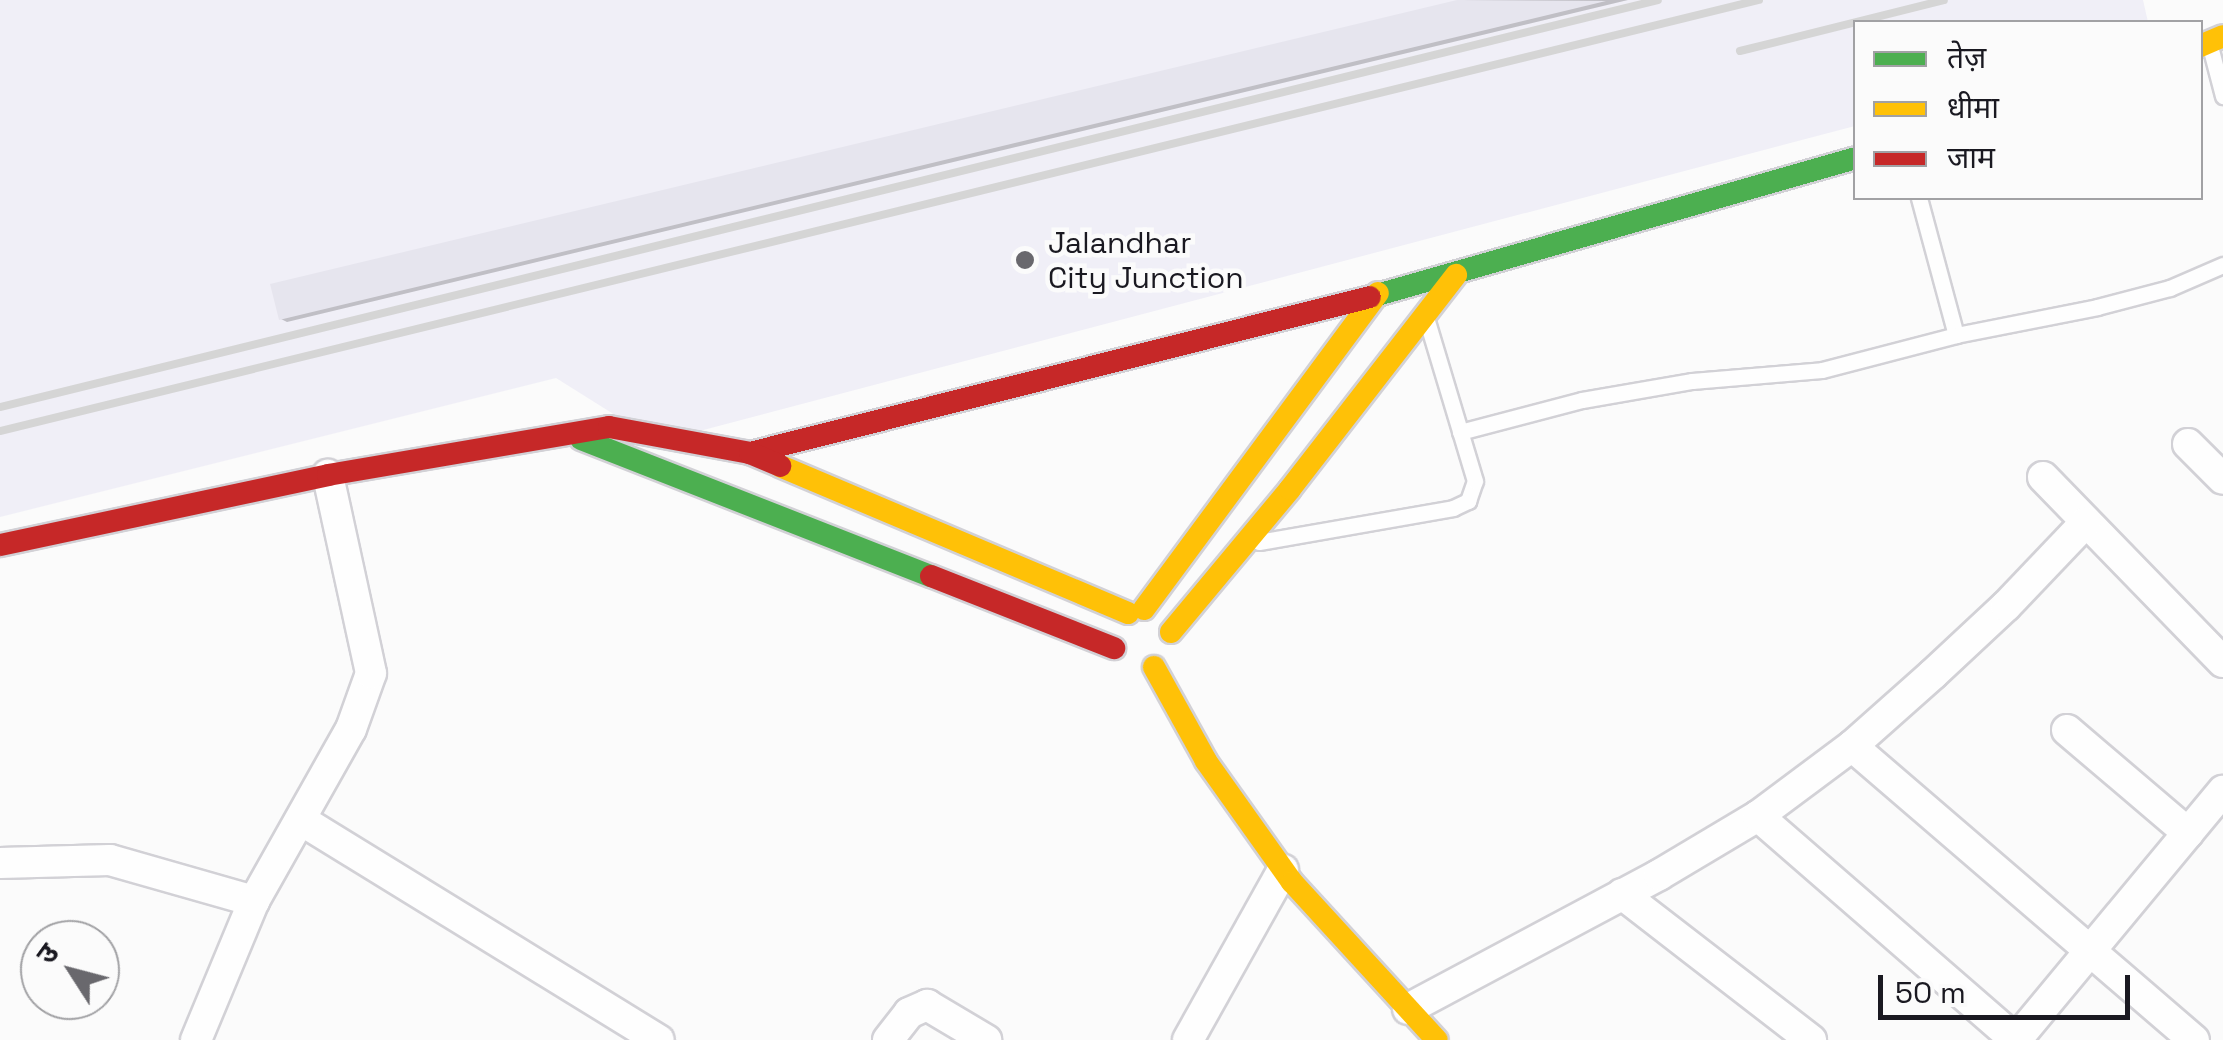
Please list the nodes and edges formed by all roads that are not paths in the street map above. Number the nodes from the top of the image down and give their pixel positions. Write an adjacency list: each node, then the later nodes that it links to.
1 (2211, 42): 2 (lane)
2 (2223, 96)
3 (1853, 159): 6 (street)
4 (1919, 200): 9 (lane)
5 (2223, 265): 9 (lane)
6 (1456, 275): 7 (street); 8 (street)
7 (1378, 294): 13 (street); 20 (street)
8 (1425, 318): 10 (lane); 19 (street)
9 (1956, 335): 10 (lane)
10 (1460, 432): 19 (lane)
11 (571, 435): 13 (street); 14 (street); 22 (street)
12 (2188, 444): 16 (street)
13 (750, 453): 20 (street)
14 (328, 475): 18 (street); 29 (street)
15 (2043, 477): 17 (street)
16 (2223, 479)
17 (2085, 523): 23 (street); 26 (street)
18 (0, 544)
19 (1244, 544): 21 (street)
20 (1136, 611): 21 (street); 22 (street)
21 (1171, 632): 24 (street)
22 (1114, 648): 24 (street)
23 (2223, 662)
24 (1154, 667): 32 (street)
25 (2066, 730): 30 (street)
26 (1852, 746): 28 (street); 35 (street)
27 (2223, 791): 30 (street)
28 (1758, 816): 33 (street); 44 (street)
29 (300, 820): 34 (street); 38 (street)
30 (2188, 834): 35 (street)
31 (0, 862): 34 (street)
32 (1283, 870): 36 (street); 41 (street)
33 (1622, 894): 36 (street); 43 (street)
34 (254, 902): 37 (street)
35 (2088, 951): 44 (street); 45 (street)
36 (1408, 1009): 42 (street)
37 (196, 1040)
38 (659, 1040)
39 (888, 1040): 40 (street)
40 (986, 1040)
41 (1188, 1040)
42 (1437, 1040)
43 (1811, 1040)
44 (2016, 1040)
45 (2194, 1040)

